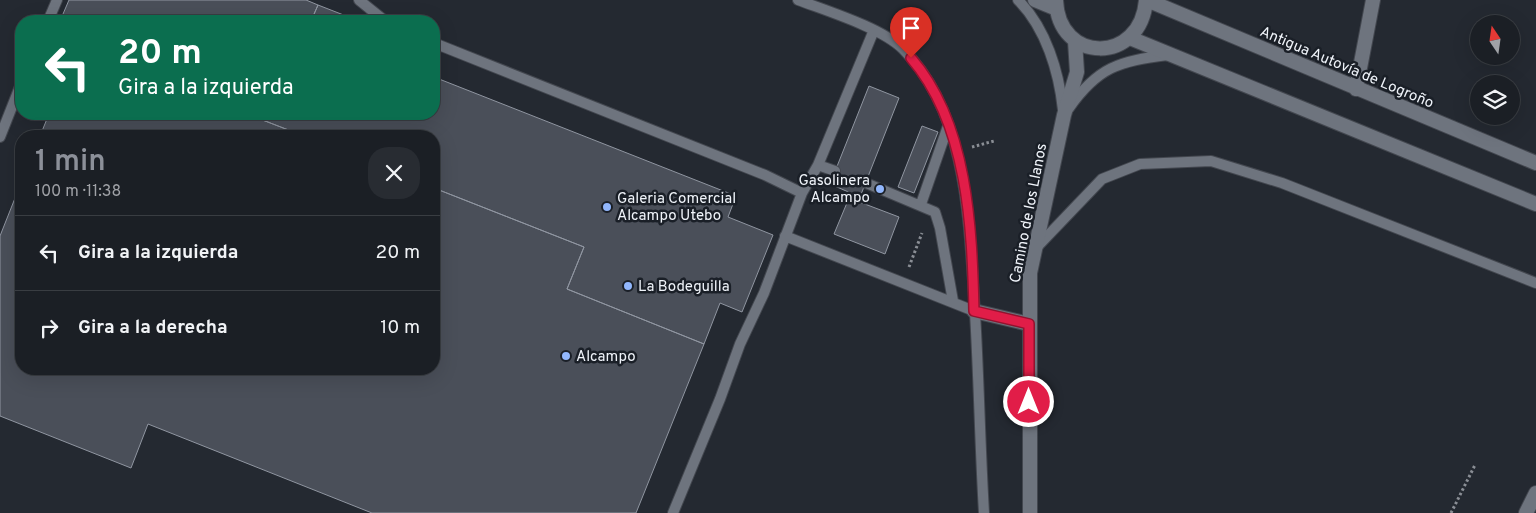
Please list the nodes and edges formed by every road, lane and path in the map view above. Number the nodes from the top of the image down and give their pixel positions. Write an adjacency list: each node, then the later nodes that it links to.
1 (57, 0): 9 (lane)
2 (359, 0): 10 (lane)
3 (798, 0): 11 (lane)
4 (1018, 0): 20 (lane)
5 (1035, 0): 8 (street)
6 (1146, 0): 12 (street); 18 (street, Antigua Autovía de Logroño)
7 (1371, 0): 18 (street)
8 (1056, 5): 13 (street)
9 (51, 15)
10 (378, 15)
11 (874, 30): 21 (lane); 24 (lane)
12 (1130, 38): 15 (street); 16 (street)
13 (1075, 41): 15 (street); 17 (street, Camino de los Llanos)
14 (440, 45): 27 (lane)
15 (1097, 48): 17 (street)
16 (1170, 54): 20 (lane); 29 (street)
17 (1077, 72): 20 (street, Camino de los Llanos)
18 (1356, 89): 23 (street, Antigua Autovía de Logroño)
19 (15, 99): 22 (lane)
20 (1064, 115): 32 (street, Camino de los Llanos)
21 (948, 126): 28 (lane); 36 (lane)
22 (0, 137)
23 (1536, 163)
24 (818, 165): 25 (lane); 27 (lane)
25 (835, 172)
26 (866, 183): 28 (lane)
27 (802, 193): 31 (lane)
28 (921, 204): 30 (lane)
29 (1536, 204)
30 (935, 212): 34 (path); 35 (lane)
31 (785, 236): 34 (lane); 40 (lane)
32 (1034, 250): 33 (lane); 37 (street, Camino de los Llanos)
33 (1536, 282)
34 (902, 283): 35 (lane)
35 (953, 301): 36 (lane)
36 (974, 311): 37 (street); 41 (lane)
37 (1029, 324): 42 (street, Camino de los Llanos)
38 (1475, 465): 43 (path)
39 (1536, 493): 44 (street)
40 (673, 513)
41 (984, 513)
42 (1030, 513)
43 (1451, 513)
44 (1526, 513)

